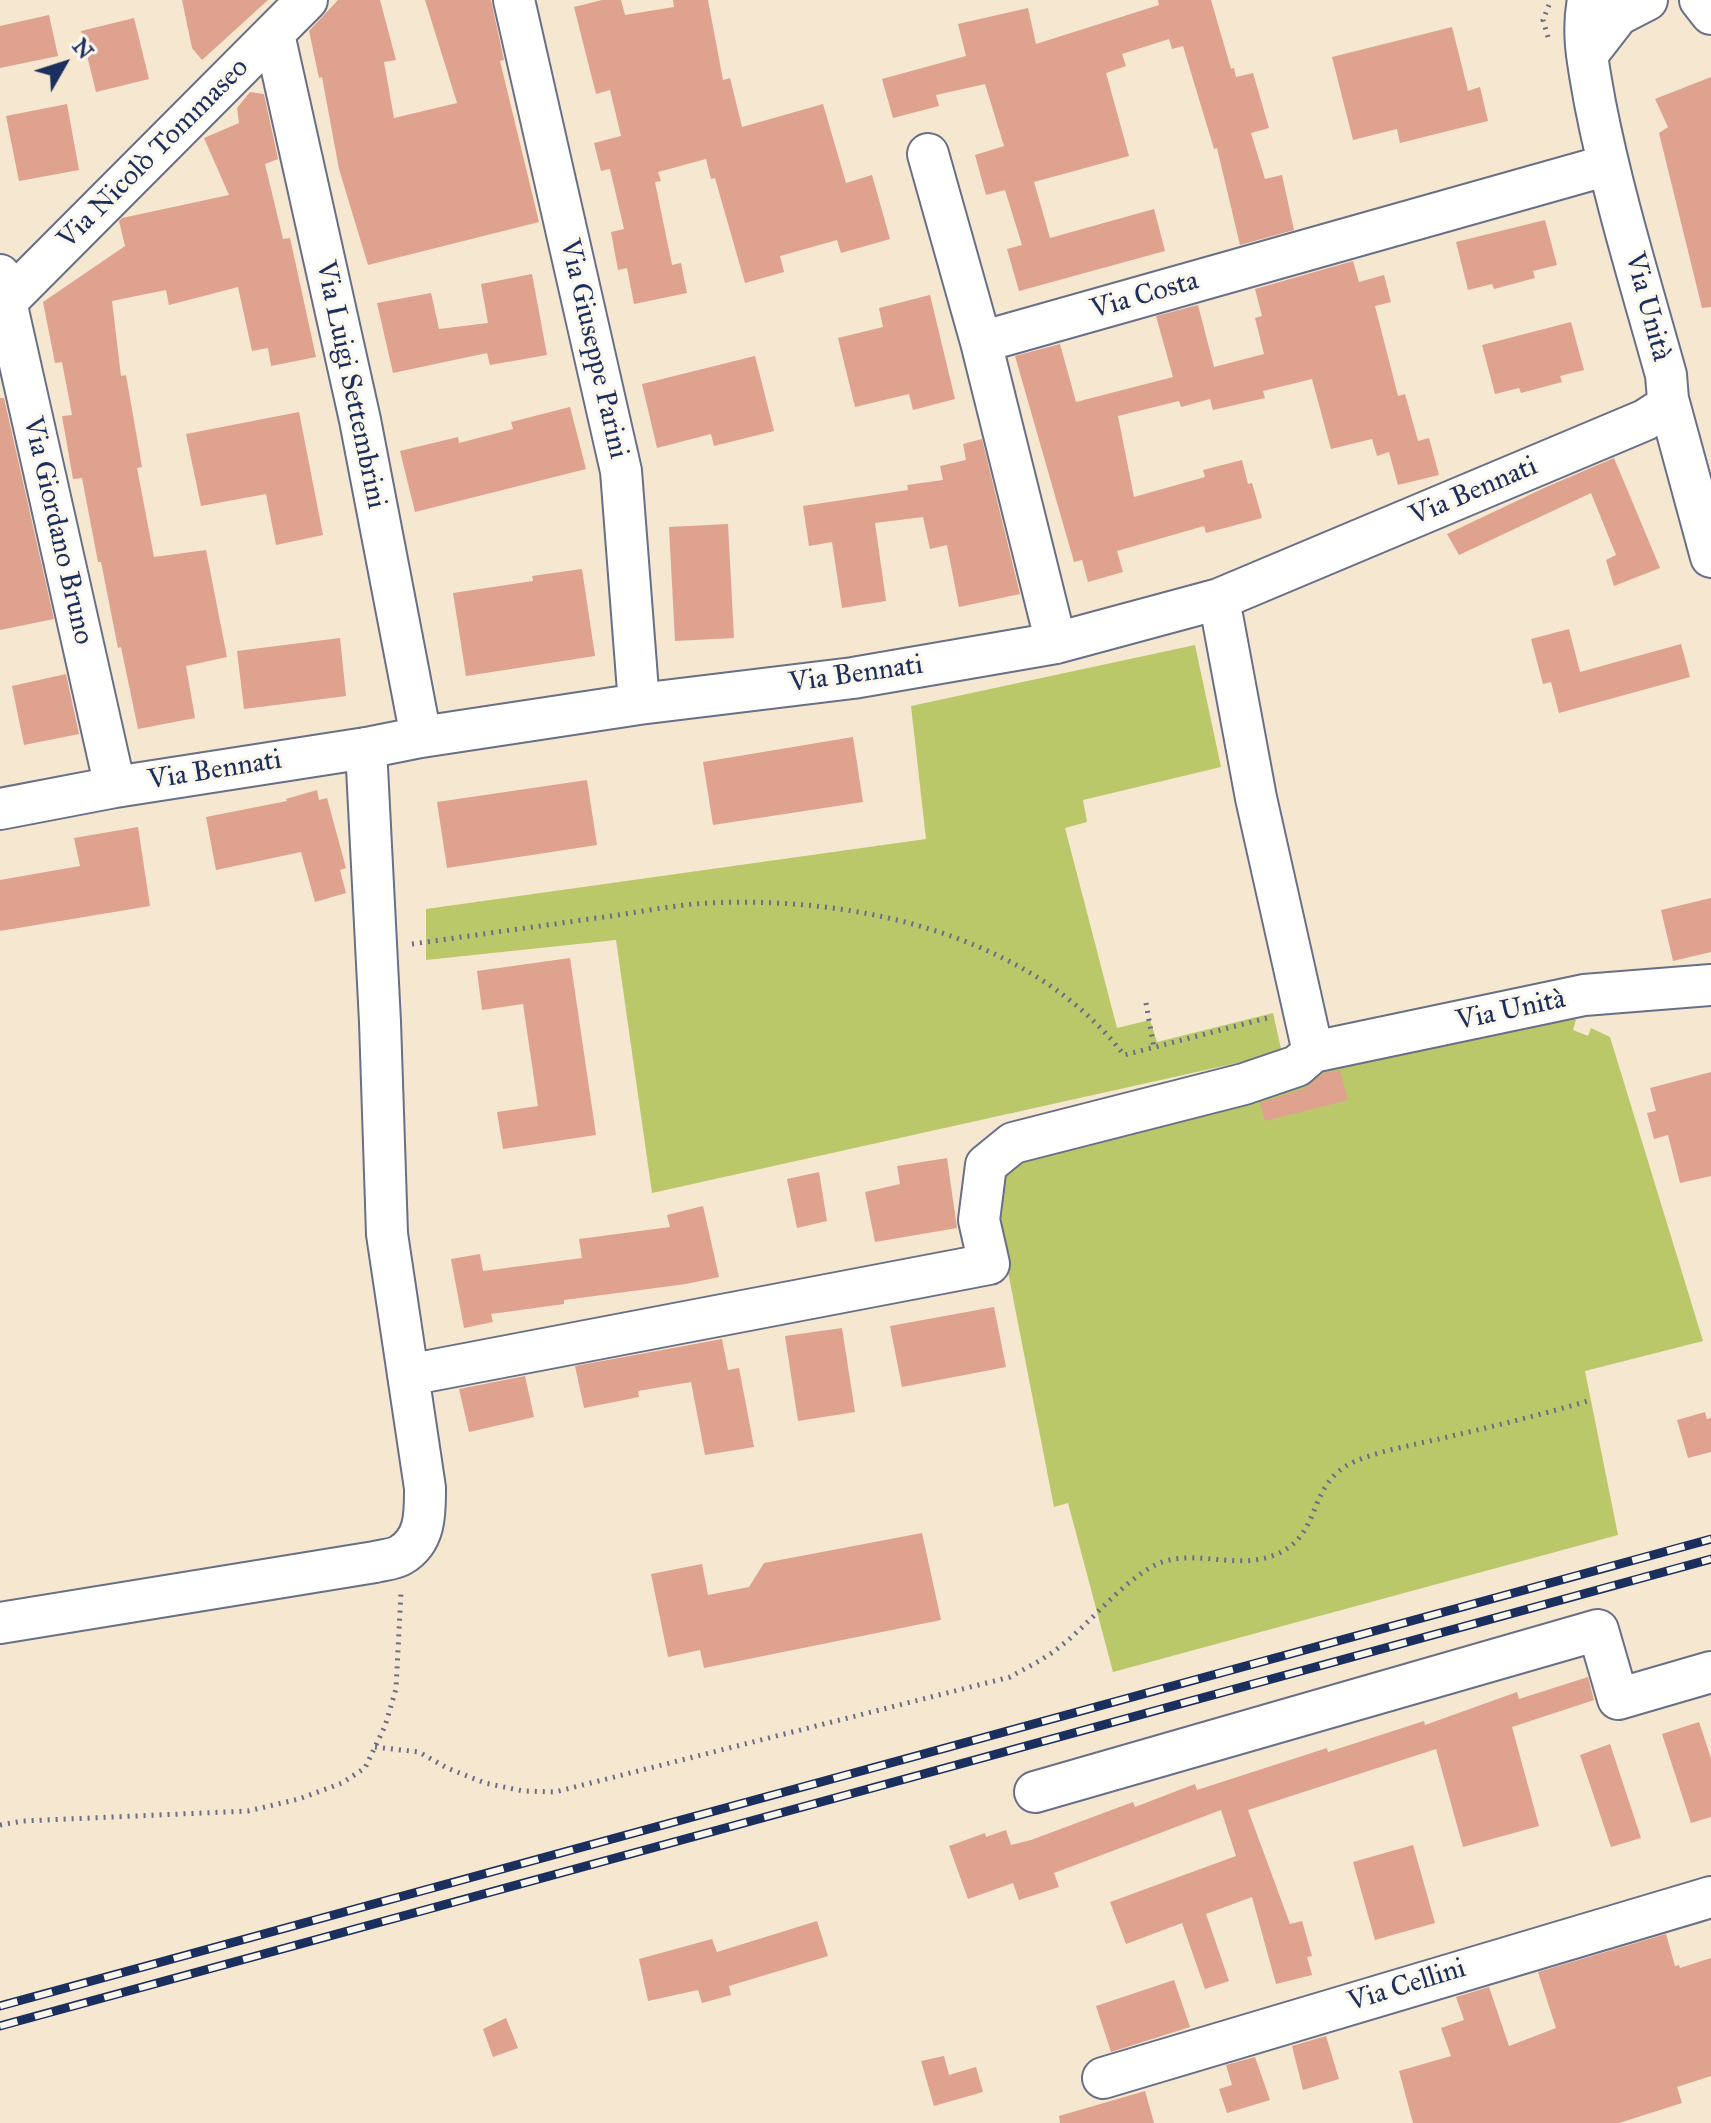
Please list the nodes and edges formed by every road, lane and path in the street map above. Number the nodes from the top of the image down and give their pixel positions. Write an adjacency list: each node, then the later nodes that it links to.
1 (514, 0): 19 (street, Via Giuseppe Parini)
2 (1551, 0): 8 (path)
3 (1588, 0): 10 (street, Via Unità)
4 (1647, 0): 10 (street)
5 (1700, 0): 7 (street)
6 (302, 2): 9 (street, Via Nicolò Tommaseo)
7 (1711, 14)
8 (1543, 20)
9 (274, 34): 13 (street, Via Nicolò Tommaseo); 20 (street, Via Luigi Settembrini)
10 (1587, 55): 12 (street, Via Unità)
11 (928, 154): 14 (street)
12 (1608, 165): 14 (street, Via Costa); 15 (street, Via Unità)
13 (2, 295): 22 (street, Via Giordano Bruno)
14 (981, 342): 18 (street)
15 (1668, 399): 16 (street, Via Unità); 17 (street, Via Bennati)
16 (1711, 557)
17 (1219, 599): 18 (street, Via Bennati); 27 (street)
18 (1056, 643): 19 (street, Via Bennati)
19 (639, 704): 20 (street, Via Bennati)
20 (421, 737): 21 (street, Via Bennati)
21 (366, 748): 22 (street, Via Bennati); 24 (street)
22 (115, 787): 23 (street, Via Bennati)
23 (0, 809)
24 (375, 947): 28 (path); 30 (street)
25 (1711, 985): 29 (street, Via Unità)
26 (1146, 1003): 28 (path)
27 (1304, 1009): 28 (path); 29 (street)
28 (1154, 1048)
29 (1313, 1052): 30 (street, Via Unità)
30 (408, 1375): 32 (street)
31 (1591, 1400): 35 (path)
32 (401, 1555): 33 (street); 35 (path)
33 (0, 1623)
34 (1711, 1672): 36 (street)
35 (375, 1747): 37 (path)
36 (1035, 1792)
37 (0, 1825)
38 (1711, 1897): 39 (street, Via Cellini)
39 (1103, 2078)

